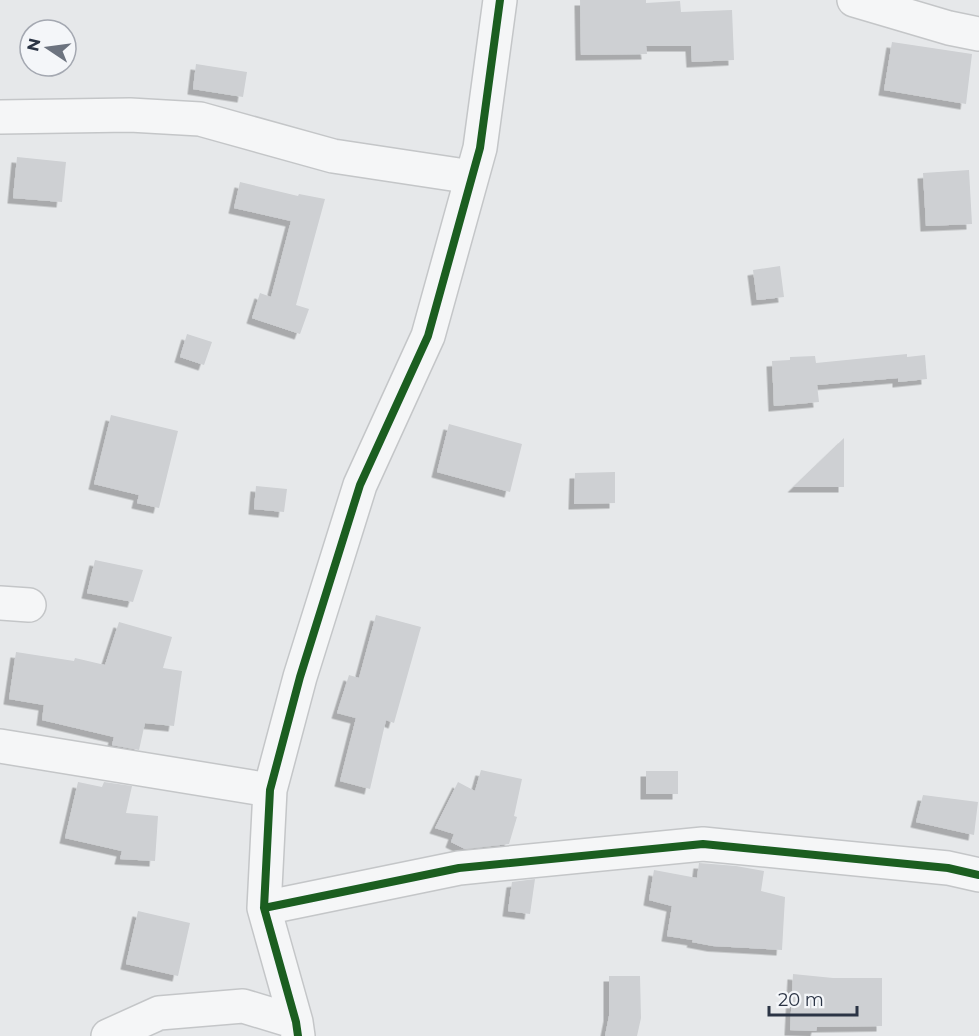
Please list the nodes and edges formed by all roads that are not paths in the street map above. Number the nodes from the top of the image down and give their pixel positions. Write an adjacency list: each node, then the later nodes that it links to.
1 (500, 0): 5 (street)
2 (871, 3): 3 (street)
3 (979, 34)
4 (0, 117): 5 (street)
5 (472, 177): 7 (street)
6 (0, 746): 7 (street)
7 (270, 790): 9 (street)
8 (979, 875): 9 (street)
9 (264, 908): 10 (street)
10 (297, 1029): 11 (street)
11 (108, 1036)

